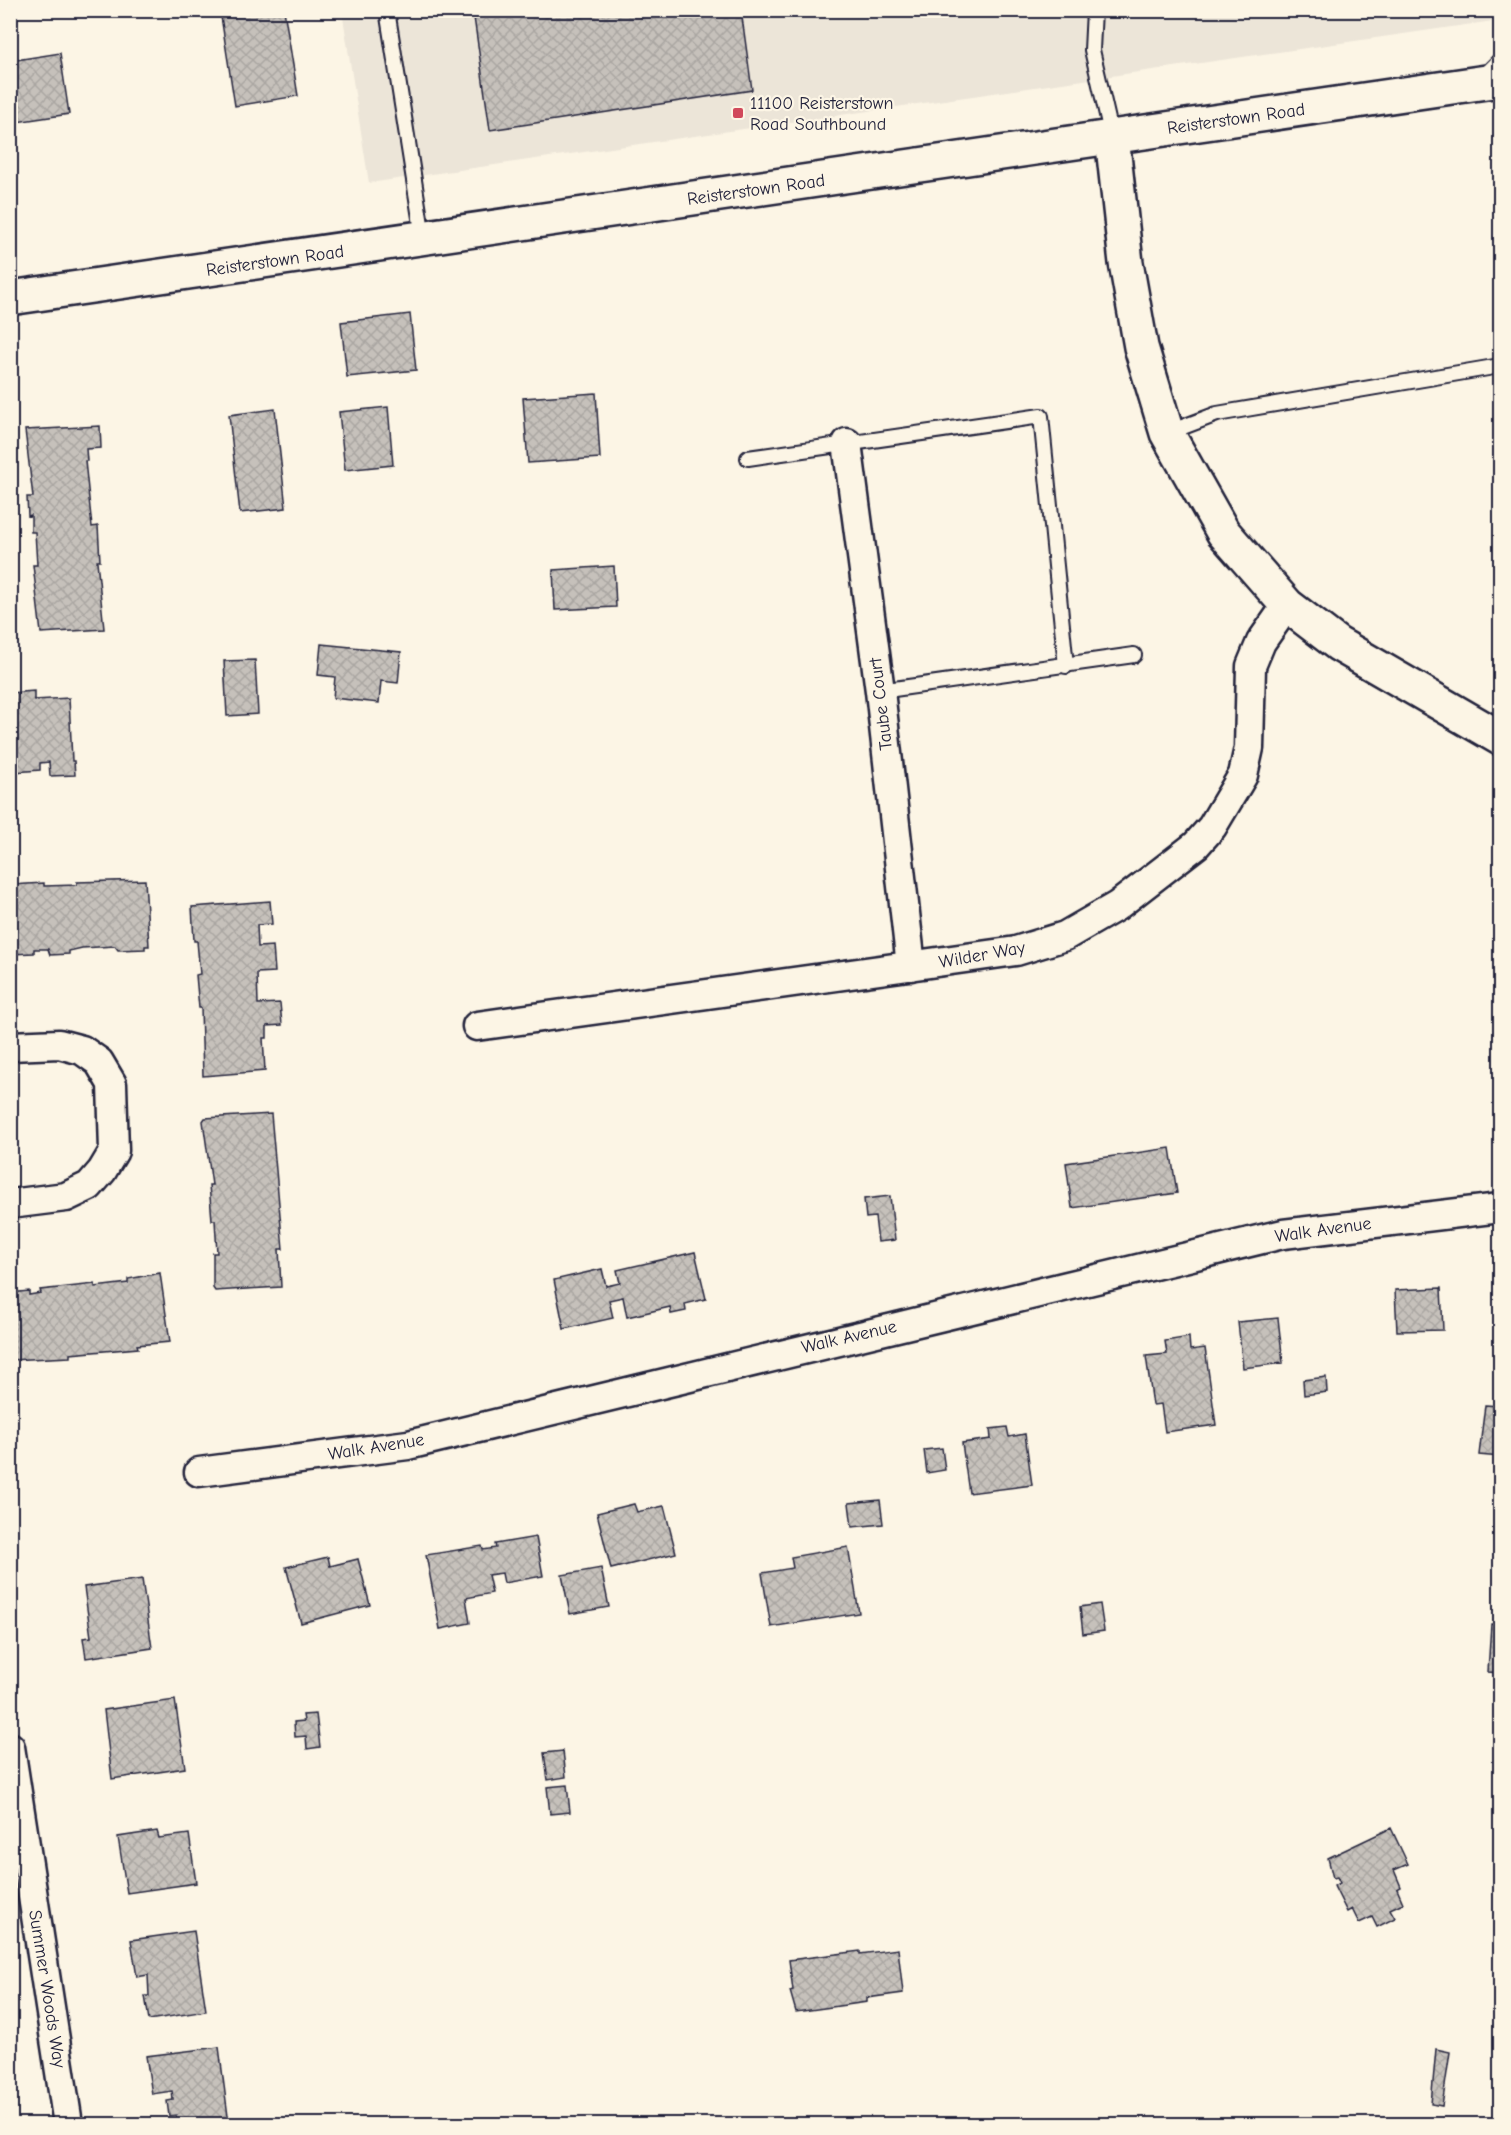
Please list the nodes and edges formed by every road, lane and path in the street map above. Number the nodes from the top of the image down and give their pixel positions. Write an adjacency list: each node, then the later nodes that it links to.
1 (387, 10): 6 (lane)
2 (1094, 10): 5 (lane)
3 (1500, 60): 4 (lane)
4 (1489, 82): 5 (main road, Reisterstown Road)
5 (1112, 137): 6 (main road, Reisterstown Road); 9 (main road)
6 (423, 239): 7 (main road, Reisterstown Road)
7 (10, 298)
8 (1500, 366): 9 (lane)
9 (1167, 433): 12 (main road)
10 (847, 442): 11 (lane); 14 (lane); 15 (street, Taube Court)
11 (748, 458)
12 (1287, 605): 16 (main road); 17 (street, Wilder Way)
13 (1134, 655): 14 (lane)
14 (1066, 666): 15 (lane)
15 (880, 691): 17 (street, Taube Court)
16 (1500, 738)
17 (911, 966): 18 (street, Wilder Way)
18 (477, 1026)
19 (10, 1046): 20 (street)
20 (10, 1204)
21 (1500, 1208): 22 (street, Walk Avenue)
22 (199, 1472)
23 (10, 1747): 24 (street, Summer Woods Way)
24 (68, 2124)

